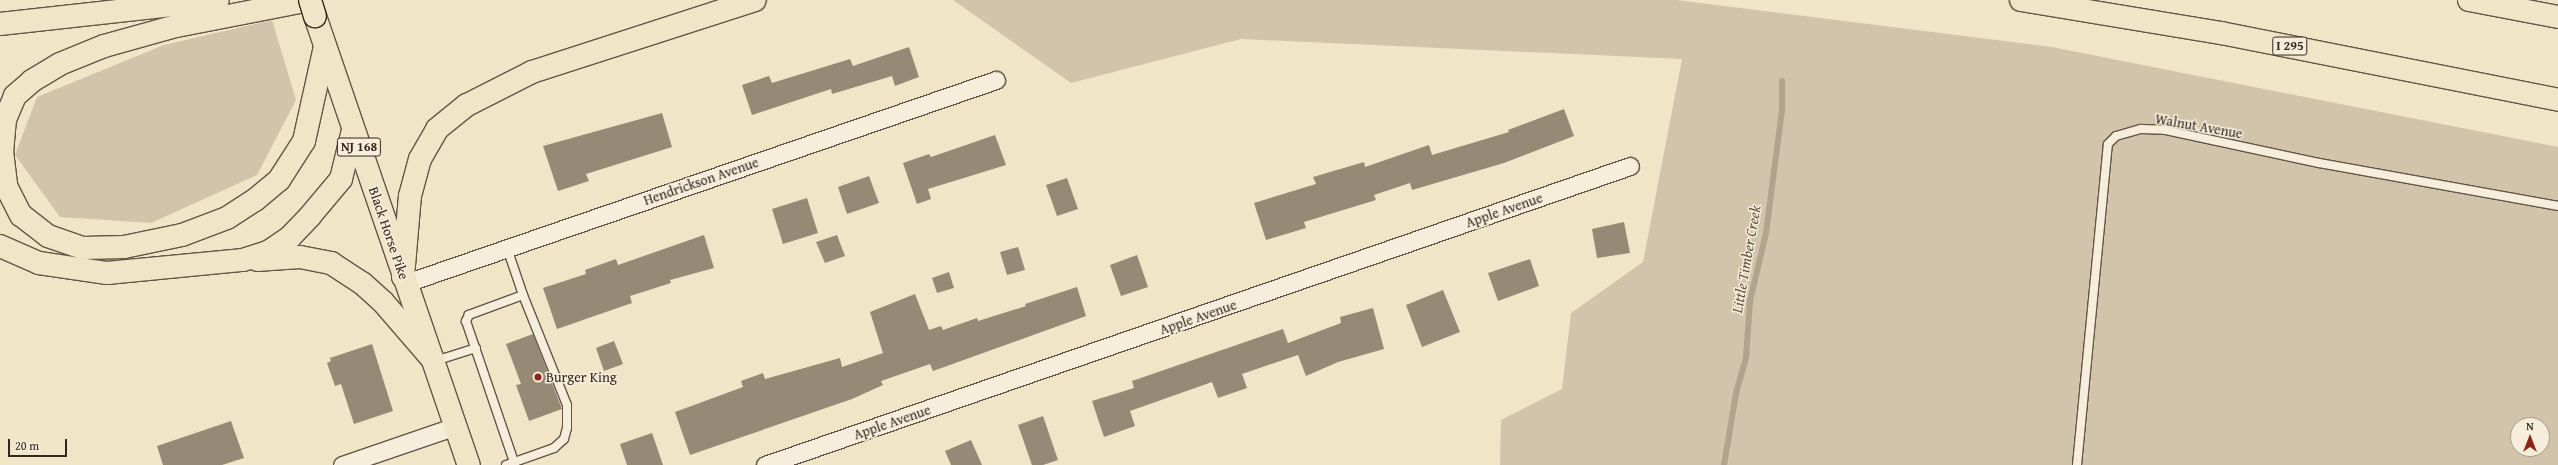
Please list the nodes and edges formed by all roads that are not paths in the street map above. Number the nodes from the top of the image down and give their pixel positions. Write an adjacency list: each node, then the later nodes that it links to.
1 (218, 0): 7 (main road)
2 (755, 0): 17 (main road)
3 (2021, 0): 10 (main road, I 295)
4 (2469, 0): 6 (main road)
5 (312, 5): 8 (main road, Black Horse Pike / NJ 168); 8 (main road)
6 (2558, 17)
7 (0, 24)
8 (325, 46): 11 (main road, Black Horse Pike / NJ 168)
9 (996, 80): 15 (street, Hendrickson Avenue)
10 (2558, 100)
11 (353, 130): 16 (main road); 17 (main road, Black Horse Pike / NJ 168)
12 (1630, 166): 25 (street, Apple Avenue)
13 (2558, 206): 26 (lane, Walnut Avenue)
14 (0, 246): 16 (main road)
15 (507, 248): 17 (street, Hendrickson Avenue); 18 (lane)
16 (226, 262): 20 (main road)
17 (405, 280): 20 (main road, Black Horse Pike / NJ 168)
18 (523, 295): 19 (lane); 22 (lane)
19 (476, 348): 20 (lane); 22 (lane)
20 (434, 361): 21 (main road, Black Horse Pike / NJ 168)
21 (456, 426): 23 (street); 24 (main road, Black Horse Pike / NJ 168)
22 (512, 464)
23 (342, 465)
24 (469, 465)
25 (766, 465)
26 (2077, 465)

